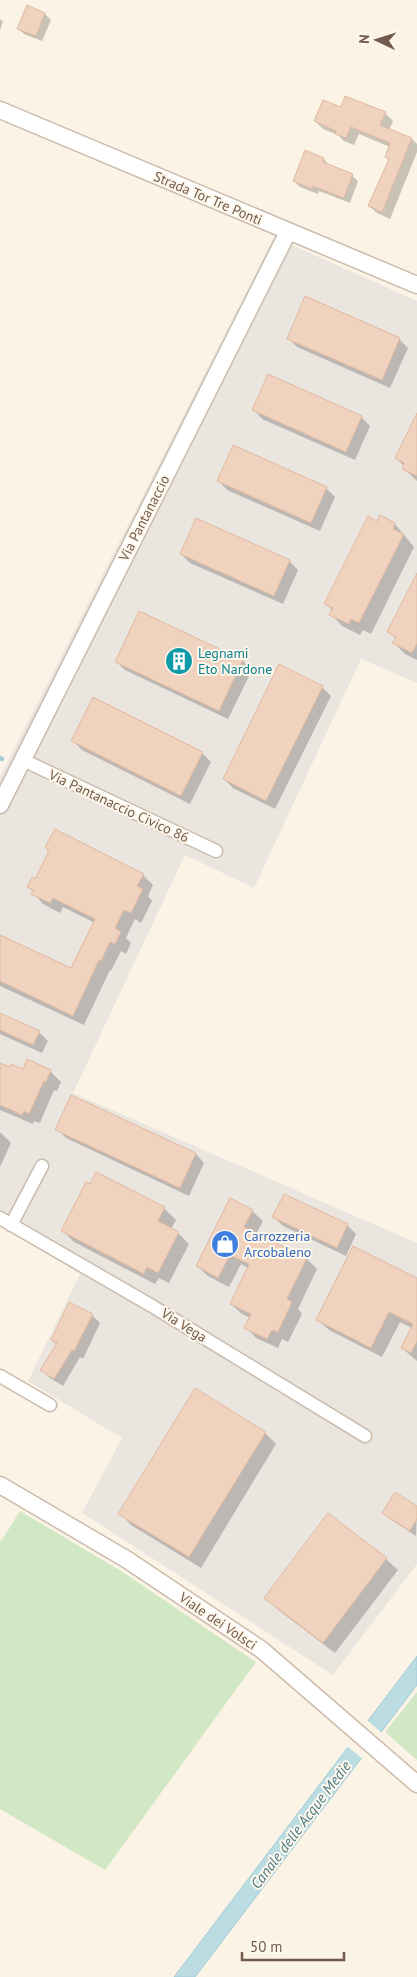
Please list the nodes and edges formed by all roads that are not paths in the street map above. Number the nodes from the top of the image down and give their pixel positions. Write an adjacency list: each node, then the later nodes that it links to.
1 (0, 110): 2 (street, Strada Tor Tre Ponti)
2 (288, 232): 3 (street, Strada Tor Tre Ponti); 4 (street, Via Pantanaccio)
3 (417, 285)
4 (23, 760): 5 (street, Via Pantanaccio); 6 (street, Via Pantanaccio Civico 86)
5 (0, 805)
6 (216, 851)
7 (42, 1166): 8 (street)
8 (6, 1222): 11 (street, Via Vega)
9 (0, 1376): 10 (street)
10 (50, 1405)
11 (365, 1436)
12 (0, 1485): 13 (street, Viale dei Volsci)
13 (411, 1779)

